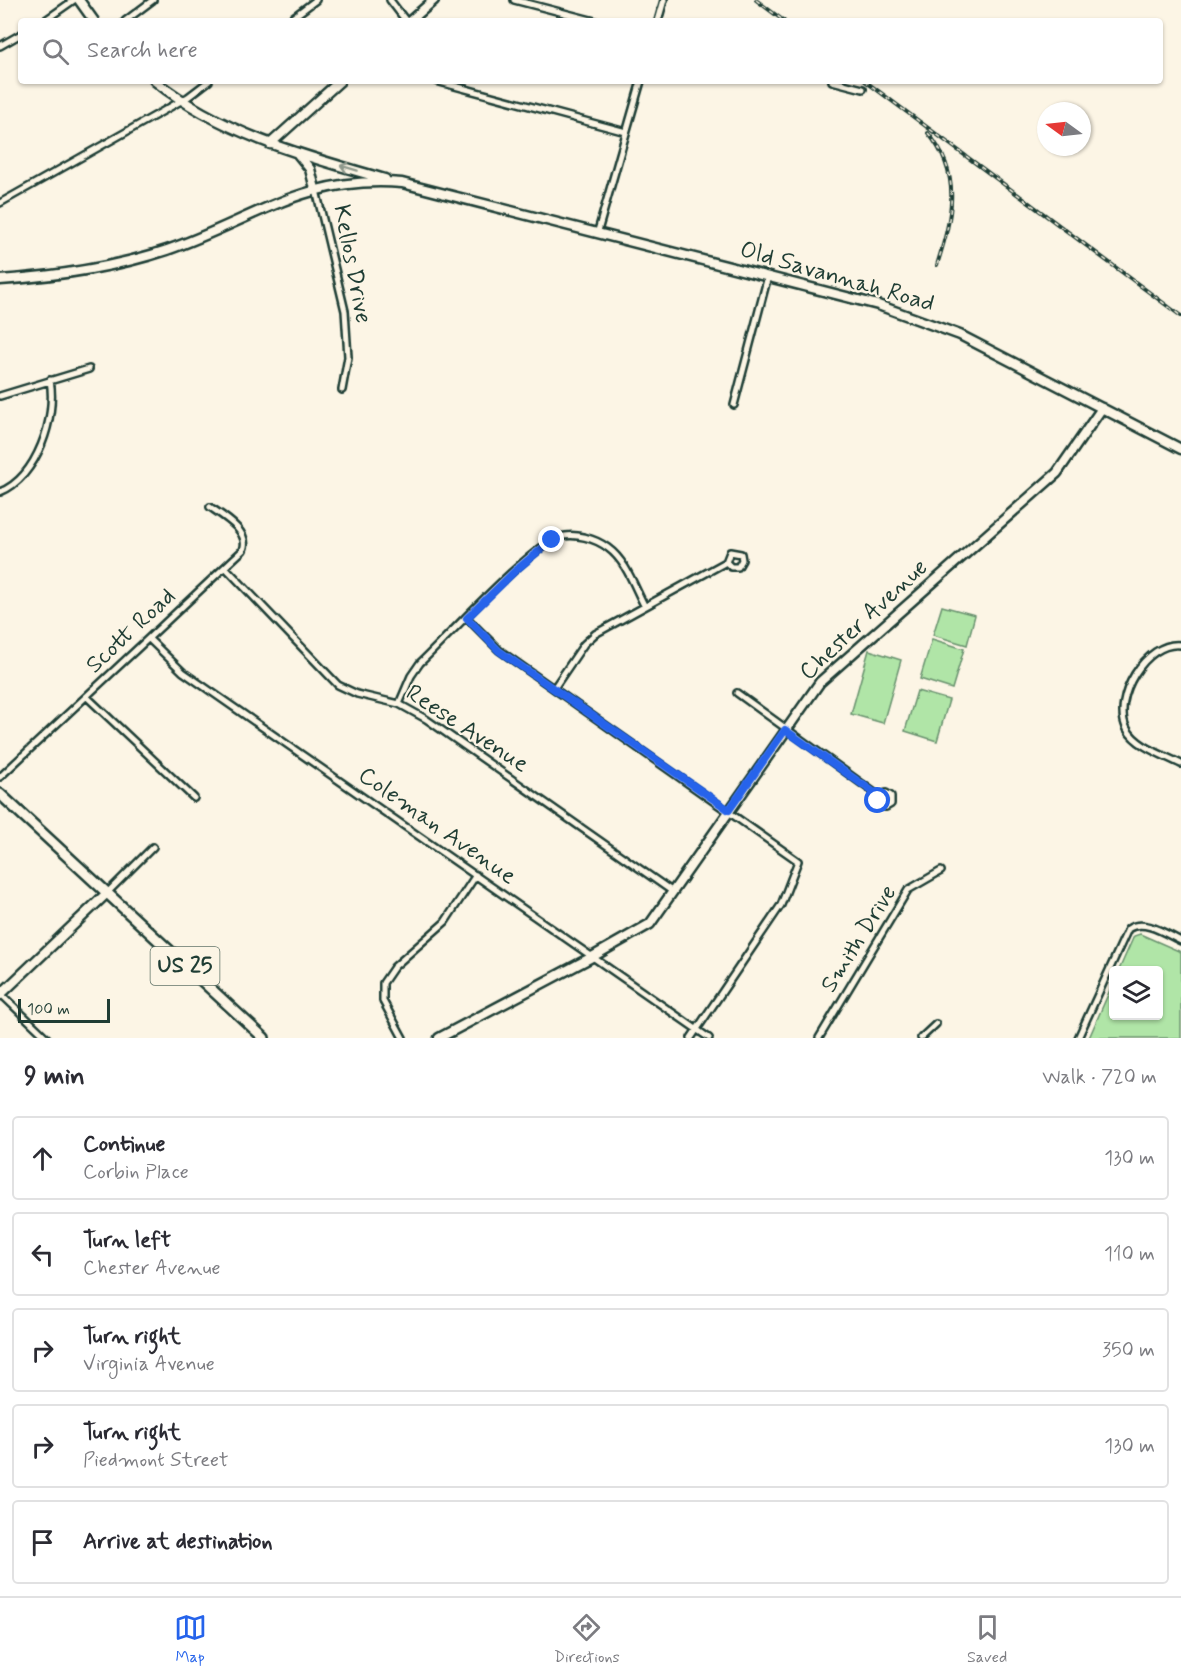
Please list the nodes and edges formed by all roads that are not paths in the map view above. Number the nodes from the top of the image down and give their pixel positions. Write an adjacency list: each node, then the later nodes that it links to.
1 (74, 0): 9 (street)
2 (79, 0): 10 (main road)
3 (153, 0): 11 (street)
4 (316, 0): 12 (street)
5 (390, 0): 13 (street)
6 (434, 0): 14 (main road)
7 (514, 0): 15 (street)
8 (664, 0): 16 (street)
9 (48, 18)
10 (92, 18)
11 (129, 18)
12 (292, 18)
13 (405, 18)
14 (412, 18)
15 (583, 18)
16 (659, 18)
17 (18, 36): 18 (street)
18 (0, 46)
19 (159, 84): 26 (main road)
20 (205, 84): 26 (street)
21 (337, 84): 28 (main road)
22 (447, 84): 27 (street)
23 (640, 84): 27 (street)
24 (844, 84): 25 (street)
25 (863, 89)
26 (180, 99): 28 (main road); 32 (street)
27 (626, 132): 33 (street)
28 (270, 144): 29 (main road)
29 (296, 152): 30 (main road, one-way to 29); 31 (main road, Kellos Drive)
30 (402, 183): 31 (main road); 33 (main road, Old Savannah Road)
31 (315, 189): 35 (main road); 38 (street, Kellos Drive)
32 (0, 203)
33 (598, 231): 34 (main road, Old Savannah Road)
34 (768, 276): 40 (street); 41 (main road, Old Savannah Road)
35 (0, 280)
36 (89, 369): 37 (street)
37 (50, 380): 39 (street); 43 (street)
38 (342, 390)
39 (0, 396)
40 (734, 405)
41 (1102, 408): 42 (main road, Old Savannah Road); 55 (main road, Chester Avenue)
42 (1181, 449)
43 (0, 492)
44 (210, 507): 46 (street, Scott Road)
45 (726, 562): 47 (street)
46 (226, 568): 49 (street, Scott Road); 54 (street, Reese Avenue)
47 (644, 605): 48 (street); 51 (street)
48 (467, 618): 51 (street); 54 (street)
49 (149, 639): 53 (street, Scott Road); 64 (street, Coleman Avenue)
50 (1181, 645): 56 (street)
51 (554, 688): 61 (street)
52 (737, 693): 55 (street)
53 (87, 697): 57 (street, Scott Road); 60 (street)
54 (399, 704): 65 (street, Reese Avenue)
55 (785, 730): 59 (street); 61 (main road, Chester Avenue)
56 (1181, 764)
57 (0, 777)
58 (0, 794): 66 (main road, US 25)
59 (879, 796)
60 (194, 798)
61 (729, 810): 65 (main road, Chester Avenue); 71 (street)
62 (153, 847): 66 (street)
63 (941, 871): 78 (street, Smith Drive)
64 (476, 875): 68 (street, Coleman Avenue); 74 (street)
65 (673, 892): 68 (main road, Chester Avenue)
66 (107, 893): 69 (main road); 73 (main road, US 25)
67 (1181, 941): 80 (street)
68 (592, 957): 71 (street, Coleman Avenue); 75 (main road, Chester Avenue)
69 (0, 994): 72 (street)
70 (936, 1024): 79 (street)
71 (697, 1030): 76 (street); 77 (street, Coleman Avenue)
72 (47, 1038)
73 (264, 1038)
74 (403, 1038)
75 (439, 1038)
76 (691, 1038)
77 (709, 1038)
78 (819, 1038)
79 (921, 1038)
80 (1078, 1038)

